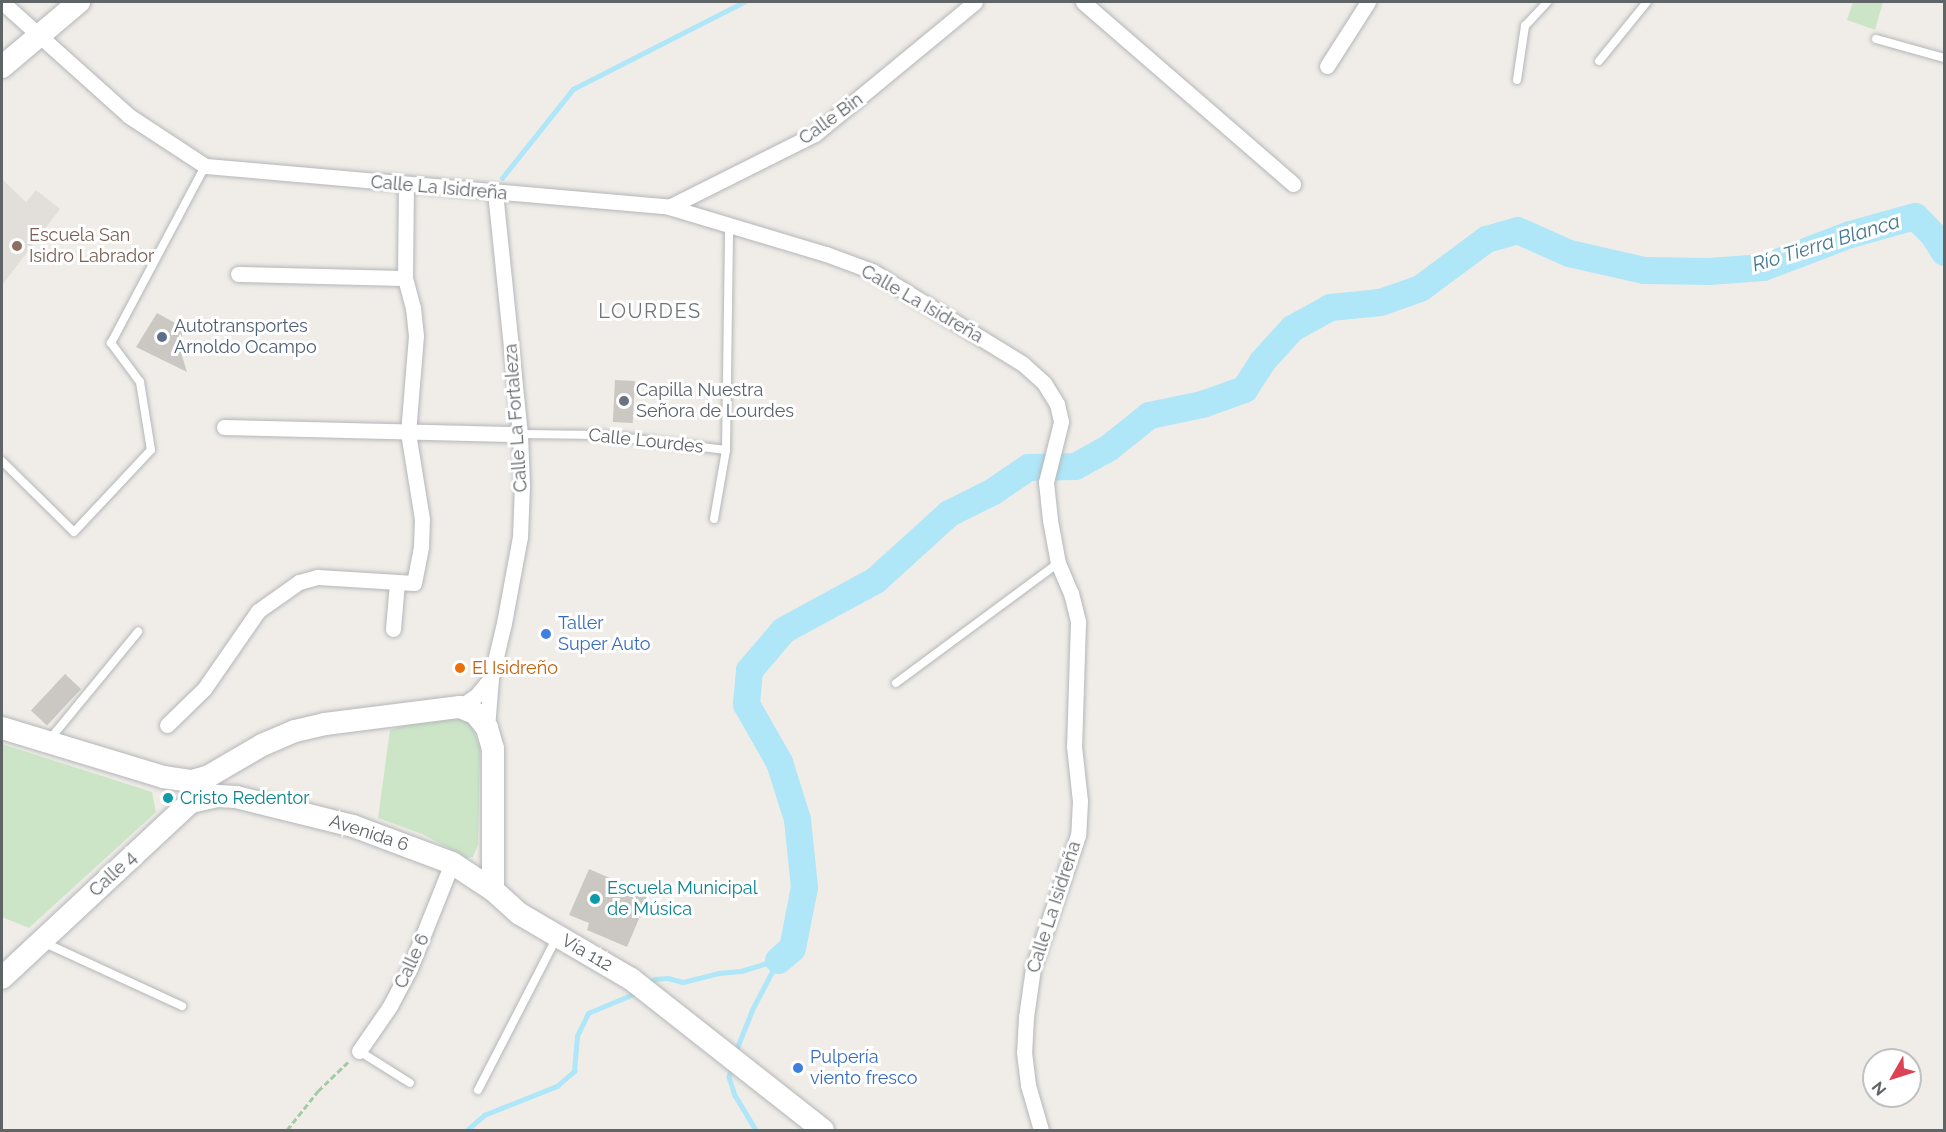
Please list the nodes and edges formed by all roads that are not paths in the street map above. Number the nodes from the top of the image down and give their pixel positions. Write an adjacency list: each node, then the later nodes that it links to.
1 (2, 2): 8 (street, Calle La Isidreña)
2 (79, 2): 8 (main road)
3 (975, 2): 19 (street, Calle Bin)
4 (1083, 2): 16 (street)
5 (1368, 2): 12 (street)
6 (1547, 2): 14 (lane)
7 (1647, 2): 11 (lane)
8 (41, 34): 13 (main road); 15 (street, Calle La Isidreña)
9 (1876, 39): 10 (lane)
10 (1944, 58)
11 (1599, 61)
12 (1327, 66)
13 (2, 67)
14 (1517, 80)
15 (205, 166): 17 (street, Calle La Isidreña); 27 (lane)
16 (1293, 184)
17 (406, 186): 18 (street, Calle La Isidreña); 22 (street)
18 (495, 192): 19 (street, Calle La Isidreña); 25 (street, Calle La Fortaleza)
19 (669, 207): 20 (street, Calle La Isidreña)
20 (729, 224): 26 (lane, Calle Lourdes); 29 (street, Calle La Isidreña)
21 (238, 274): 22 (street)
22 (405, 279): 24 (street)
23 (224, 427): 24 (street)
24 (408, 433): 25 (street); 30 (street)
25 (520, 434): 26 (lane, Calle Lourdes); 33 (street, Calle La Fortaleza)
26 (726, 450): 28 (lane)
27 (2, 461)
28 (714, 519)
29 (1058, 563): 34 (lane); 54 (street, Calle La Isidreña)
30 (397, 582): 31 (street); 36 (street)
31 (393, 629)
32 (138, 632): 38 (lane)
33 (491, 678): 35 (street, Calle La Fortaleza); 35 (street, Calle La Fortaleza)
34 (896, 683)
35 (474, 716): 39 (main road); 43 (main road)
36 (167, 725)
37 (2, 728): 38 (main road)
38 (47, 742): 40 (main road)
39 (226, 768): 40 (main road); 41 (main road)
40 (179, 781): 42 (main road)
41 (236, 797): 42 (main road); 44 (main road, Avenida 6)
42 (191, 802): 47 (main road, Calle 4)
43 (493, 844): 44 (main road); 45 (main road)
44 (452, 863): 45 (main road, Avenida 6); 50 (street, Calle 6)
45 (493, 890): 46 (main road, Vía 112)
46 (557, 936): 52 (lane); 53 (main road, Vía 112)
47 (41, 941): 48 (main road, Calle 4); 49 (lane)
48 (2, 978)
49 (182, 1006)
50 (359, 1051): 51 (lane)
51 (410, 1083)
52 (478, 1090)
53 (822, 1131)
54 (1041, 1131)

